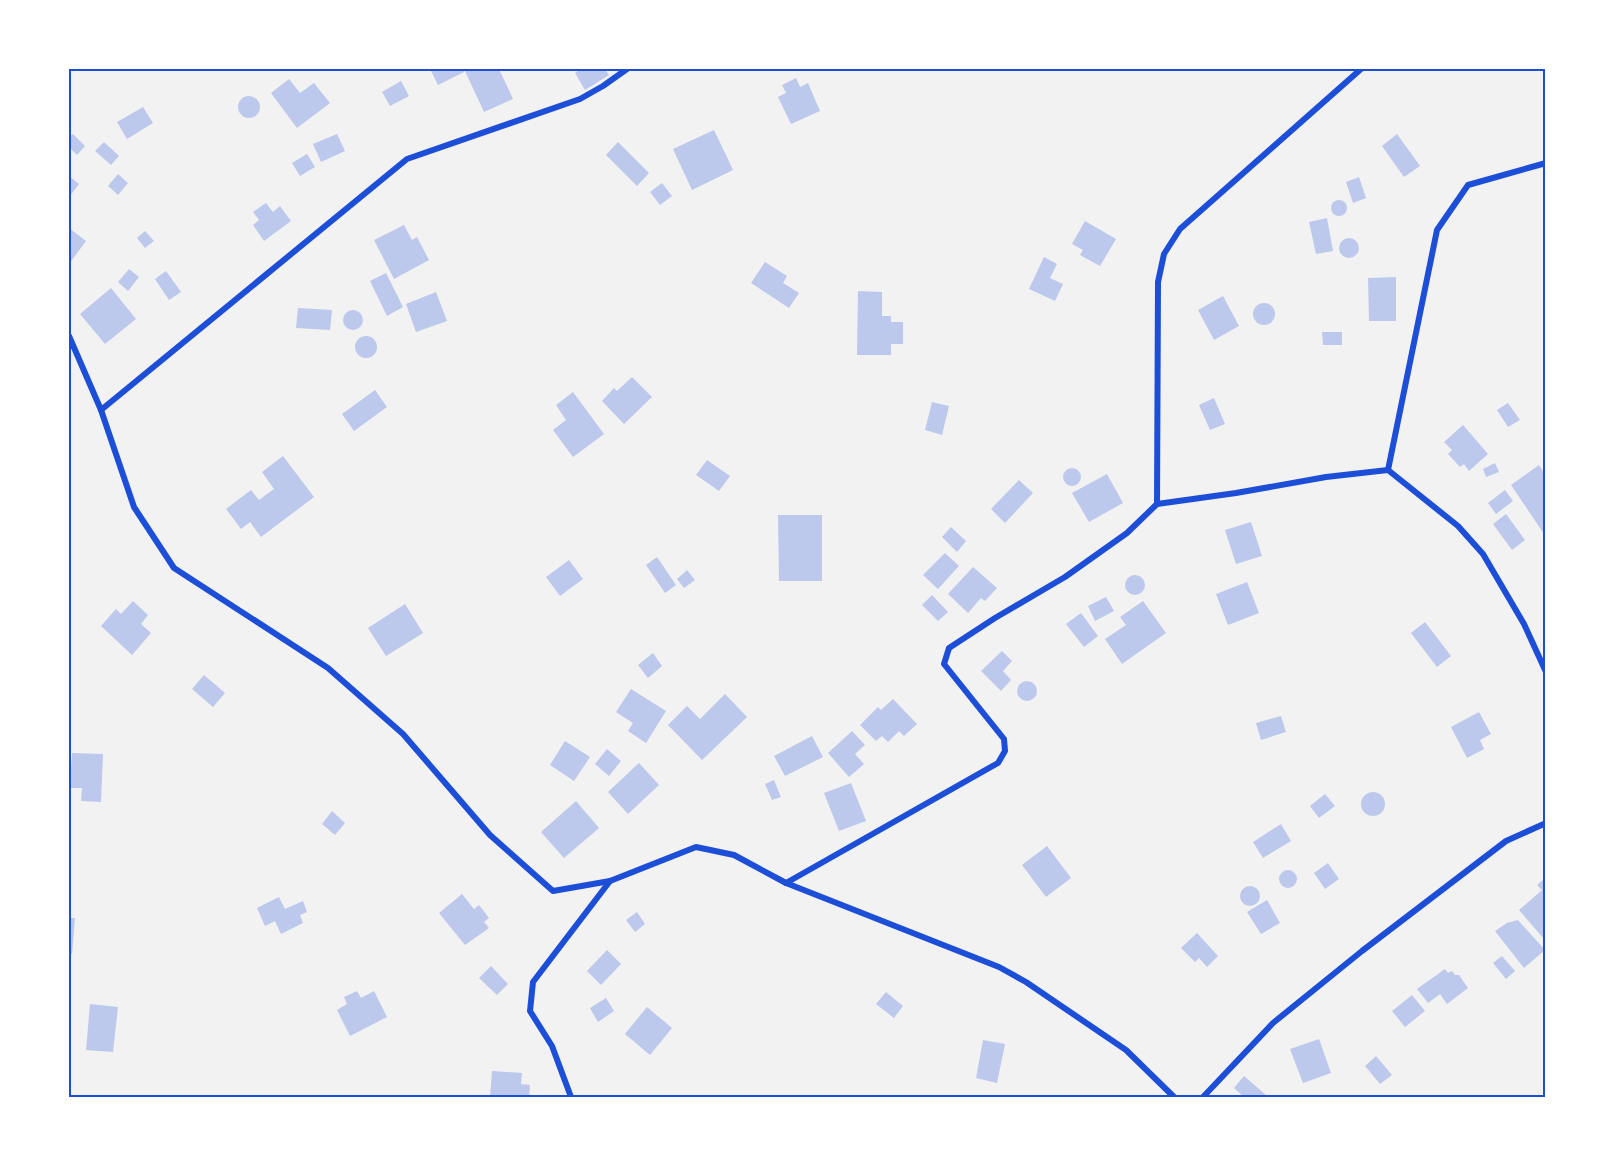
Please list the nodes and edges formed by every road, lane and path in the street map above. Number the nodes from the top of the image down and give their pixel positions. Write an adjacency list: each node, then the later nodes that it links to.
1 (627, 69): 5 (street)
2 (1361, 69): 7 (street)
3 (1546, 163): 6 (street)
4 (69, 336): 5 (street)
5 (100, 410): 10 (street)
6 (1388, 470): 7 (street); 8 (street)
7 (1157, 504): 11 (street)
8 (1546, 672)
9 (1546, 823): 14 (street)
10 (610, 881): 11 (street); 12 (street)
11 (786, 883): 13 (street)
12 (571, 1097)
13 (1174, 1097)
14 (1203, 1097)

